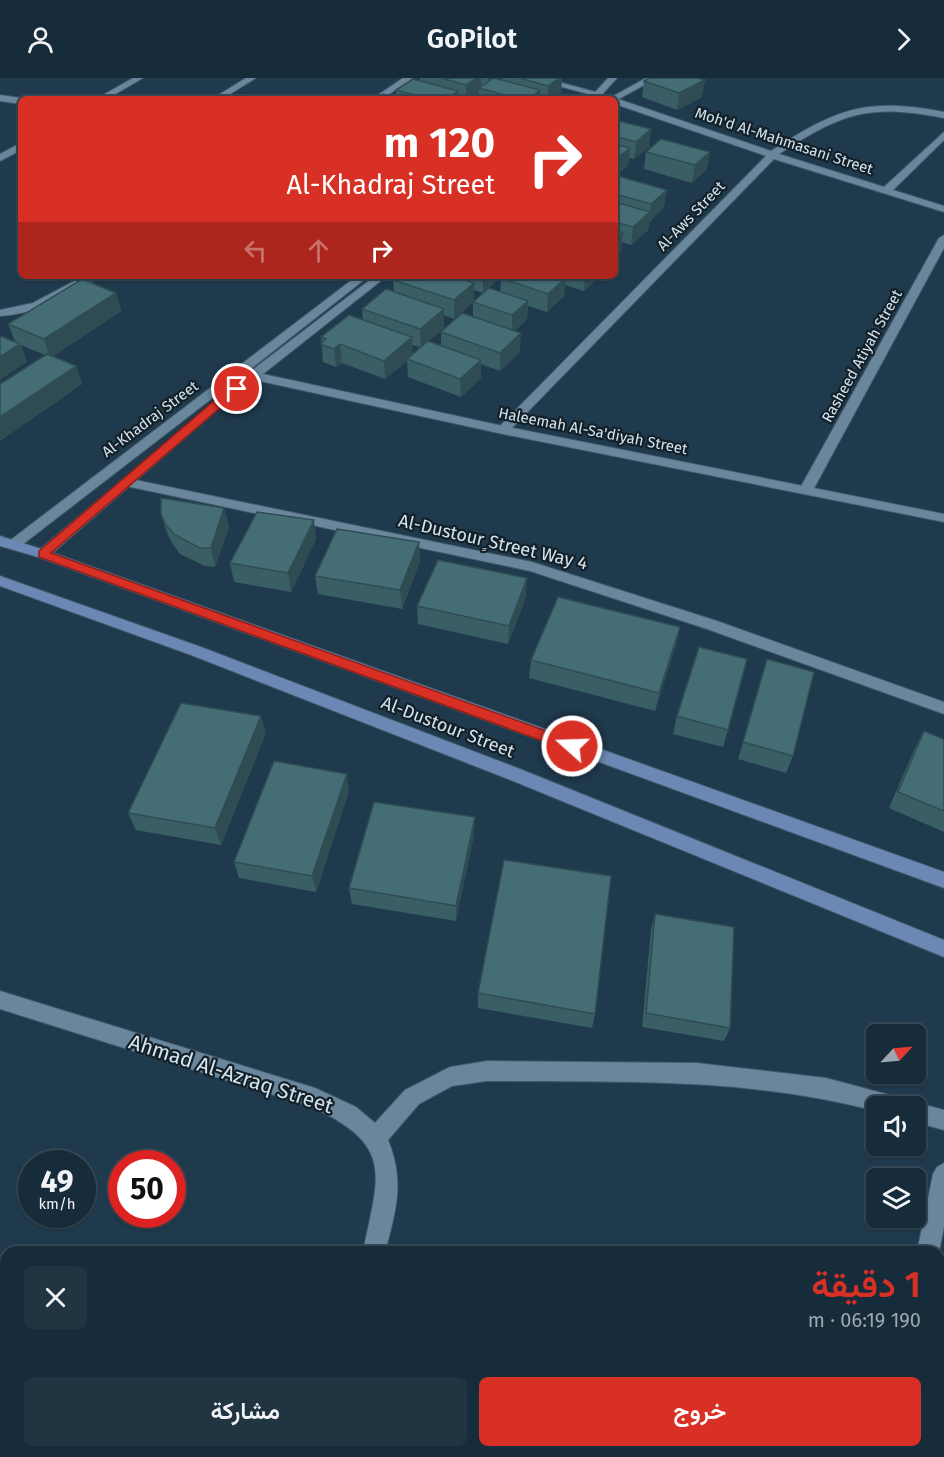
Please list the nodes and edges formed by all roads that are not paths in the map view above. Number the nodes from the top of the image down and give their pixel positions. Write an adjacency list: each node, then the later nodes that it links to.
1 (139, 78): 7 (street)
2 (252, 78): 8 (street)
3 (409, 78): 9 (street)
4 (533, 78): 10 (street)
5 (613, 78): 10 (street)
6 (653, 78): 11 (street)
7 (106, 96)
8 (221, 96)
9 (381, 96)
10 (596, 96)
11 (618, 97)
12 (0, 98): 13 (street)
13 (18, 101)
14 (618, 102): 18 (street, Moh'd Al-Mahmasani Street)
15 (944, 115): 18 (street, Al-Aws Street)
16 (944, 135): 20 (street)
17 (18, 148): 19 (street)
18 (772, 155): 20 (street, Moh'd Al-Mahmasani Street); 29 (street, Al-Aws Street)
19 (0, 159)
20 (887, 190): 21 (street, Moh'd Al-Mahmasani Street)
21 (944, 209)
22 (944, 238): 31 (street, Rasheed Atiyah Street)
23 (87, 279): 26 (street)
24 (360, 279): 27 (street, Al-Khadraj Street)
25 (378, 279): 28 (street, Al-Khadraj Street)
26 (0, 314)
27 (237, 372): 28 (street, Haleemah Al-Sa'diyah Street); 33 (street, Al-Khadraj Street)
28 (254, 377): 29 (street, Haleemah Al-Sa'diyah Street); 30 (street, Al-Khadraj Street)
29 (503, 430): 31 (street, Haleemah Al-Sa'diyah Street)
30 (126, 482): 34 (street, Al-Khadraj Street); 36 (street, Al-Dustour ٍStreet Way 4)
31 (806, 490): 32 (street, Haleemah Al-Sa'diyah Street)
32 (944, 518)
33 (7, 543): 34 (main road, Al-Dustour Street)
34 (43, 554): 37 (main road, Al-Dustour Street)
35 (0, 581): 38 (main road, Al-Dustour Street)
36 (944, 708)
37 (944, 880)
38 (944, 949)
39 (0, 1000): 43 (street, Ahmad Al-Azraq Street)
40 (866, 1099): 43 (street)
41 (926, 1115): 42 (street)
42 (944, 1119)
43 (376, 1138): 45 (street, Ahmad Al-Azraq Street)
44 (944, 1174): 46 (street)
45 (376, 1246)
46 (929, 1246)

